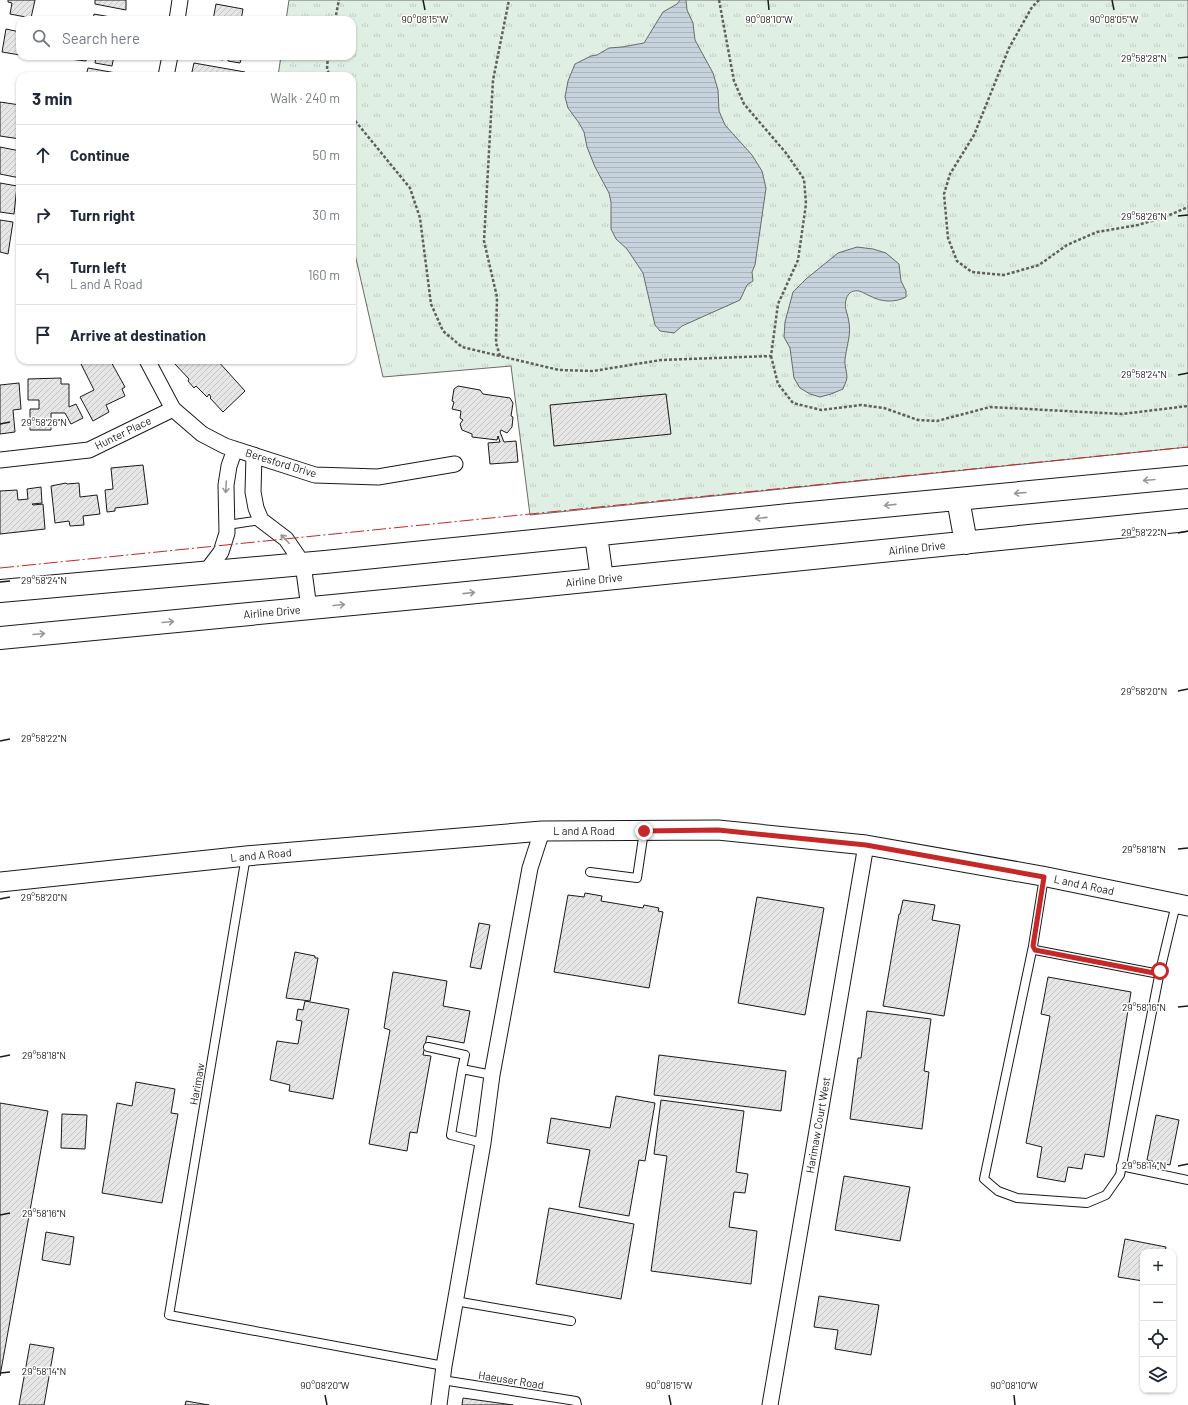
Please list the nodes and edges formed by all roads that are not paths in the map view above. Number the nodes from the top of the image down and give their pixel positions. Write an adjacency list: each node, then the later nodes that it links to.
1 (180, 0): 2 (street)
2 (178, 16)
3 (169, 60): 4 (street)
4 (167, 72)
5 (149, 364): 6 (street, Beresford Drive)
6 (173, 409): 7 (street, Beresford Drive); 9 (street, Hunter Place)
7 (235, 449): 8 (street, Beresford Drive); 15 (street, one-way to 15)
8 (254, 454): 10 (street, Beresford Drive); 13 (street)
9 (0, 460)
10 (455, 464)
11 (1188, 477): 12 (highway, one-way to 12)
12 (958, 499): 16 (highway, one-way to 16); 17 (highway)
13 (261, 520): 15 (lane); 18 (street, one-way to 13)
14 (1188, 520): 17 (highway, Airline Drive)
15 (227, 525): 19 (street)
16 (596, 535): 18 (highway); 20 (highway)
17 (966, 543): 20 (highway, Airline Drive)
18 (303, 564): 19 (highway); 22 (street)
19 (205, 573): 21 (highway)
20 (602, 579): 22 (highway, Airline Drive, one-way to 20)
21 (0, 591)
22 (309, 608): 23 (highway, Airline Drive, one-way to 22)
23 (0, 638)
24 (542, 831): 25 (street, L and A Road); 27 (street, L and A Road); 36 (street)
25 (644, 831): 26 (street, L and A Road); 28 (lane)
26 (866, 845): 29 (street, L and A Road); 46 (street, Harimaw Court West)
27 (246, 856): 30 (street, L and A Road); 41 (lane, Harimaw)
28 (590, 872)
29 (1044, 877): 31 (street, L and A Road); 32 (lane)
30 (0, 882)
31 (1182, 905): 33 (lane)
32 (1034, 948): 33 (lane); 38 (lane)
33 (1157, 972): 38 (lane)
34 (428, 1047): 35 (lane)
35 (462, 1070): 36 (lane); 37 (lane)
36 (492, 1075): 37 (street)
37 (483, 1143): 40 (street)
38 (1121, 1166): 39 (lane)
39 (1188, 1180)
40 (455, 1301): 42 (lane); 43 (street)
41 (169, 1315): 43 (lane, Haeuser Road)
42 (572, 1321)
43 (443, 1373): 44 (lane, Haeuser Road); 45 (street)
44 (577, 1403)
45 (439, 1405)
46 (770, 1405)

